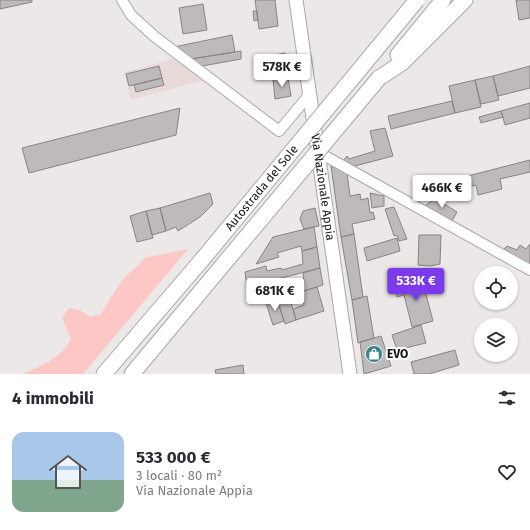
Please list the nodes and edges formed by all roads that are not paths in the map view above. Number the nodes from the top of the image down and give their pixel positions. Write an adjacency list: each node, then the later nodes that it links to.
1 (122, 0): 7 (street)
2 (296, 0): 7 (main road, Via Nazionale Appia)
3 (417, 0): 10 (highway, Autostrada del Sole, bridge)
4 (443, 0): 6 (highway, Autostrada del Sole)
5 (465, 0): 6 (highway)
6 (379, 78): 11 (highway, Autostrada del Sole, bridge)
7 (310, 94): 8 (main road, Via Nazionale Appia)
8 (318, 152): 9 (street); 12 (main road, Via Nazionale Appia)
9 (530, 270)
10 (104, 374)
11 (132, 374)
12 (350, 374)

